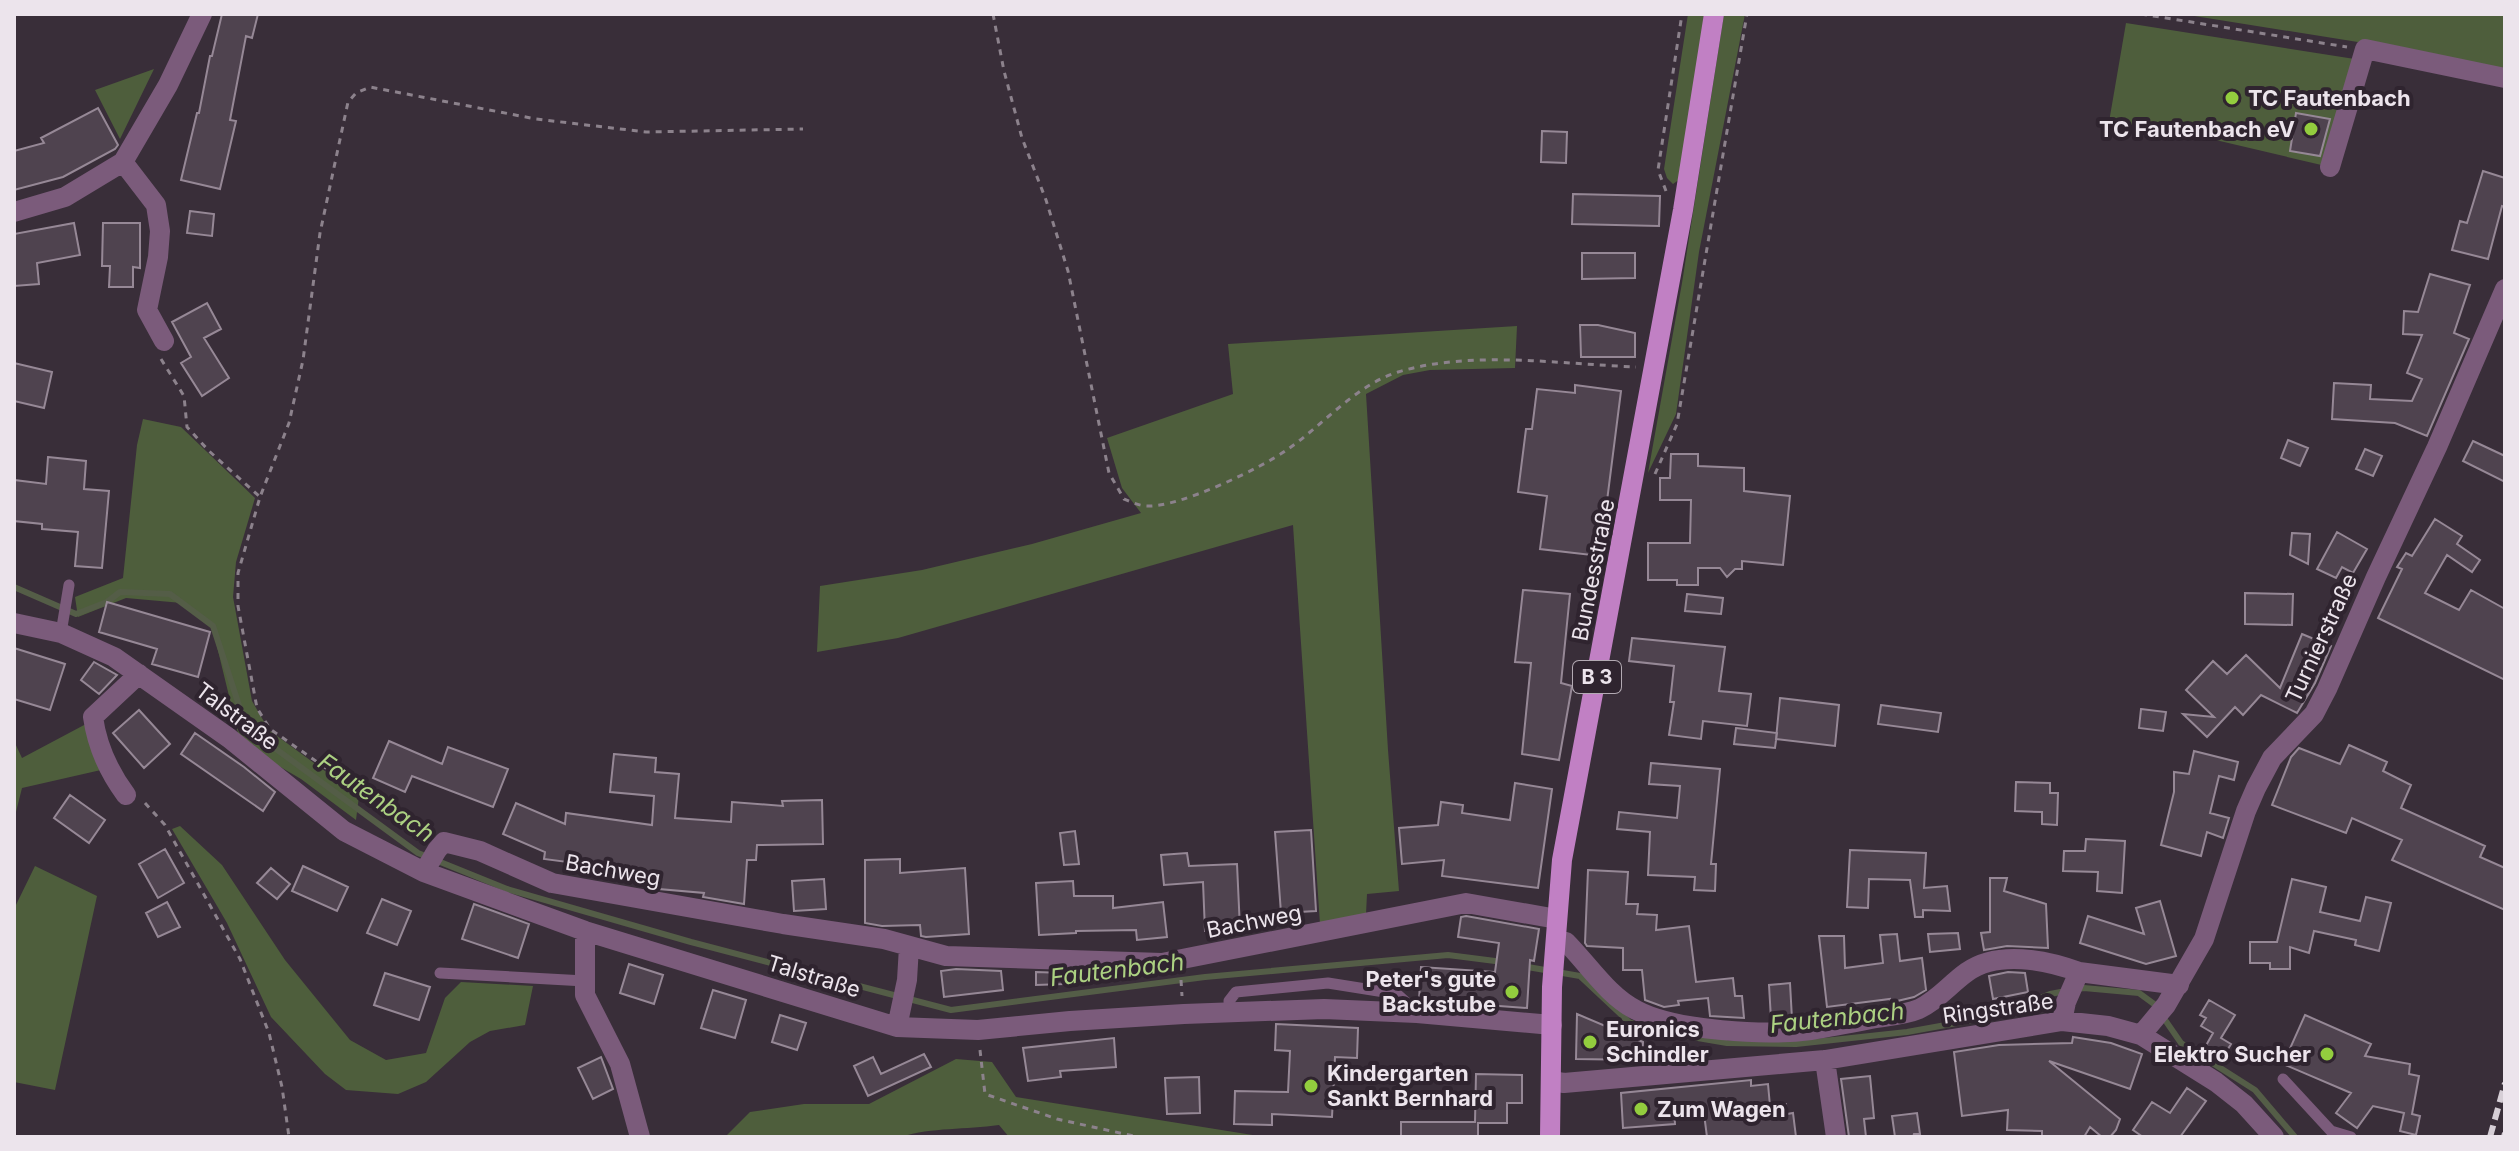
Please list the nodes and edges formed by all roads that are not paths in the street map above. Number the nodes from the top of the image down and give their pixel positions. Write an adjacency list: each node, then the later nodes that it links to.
1 (202, 14): 4 (street)
2 (1714, 14): 15 (main road, Bundesstraße / B 3)
3 (2505, 78): 5 (street)
4 (123, 162): 6 (street); 8 (street)
5 (2330, 167)
6 (14, 212)
7 (2505, 289): 21 (street, Turnierstraße)
8 (164, 341)
9 (68, 590): 11 (lane)
10 (14, 623): 11 (street, Talstraße)
11 (62, 625): 12 (street, Talstraße)
12 (139, 674): 13 (street); 14 (street, Talstraße)
13 (126, 795)
14 (424, 872): 16 (street, Talstraße); 18 (street, Bachweg)
15 (1557, 919): 17 (main road, Bundesstraße / B 3); 18 (street, Bachweg)
16 (585, 931): 20 (street); 24 (street, Talstraße)
17 (1556, 940): 22 (street); 23 (main road, Bundesstraße / B 3)
18 (909, 947): 24 (street)
19 (440, 973): 20 (lane)
20 (585, 981): 30 (street)
21 (2179, 985): 22 (street); 25 (street, Turnierstraße)
22 (2070, 995): 25 (street, Ringstraße); 26 (street, Ringstraße)
23 (1552, 1025): 24 (street, Talstraße); 28 (main road, Bundesstraße / B 3)
24 (897, 1027)
25 (2145, 1030): 33 (street, Ringstraße)
26 (1825, 1060): 28 (street, Ringstraße); 32 (street)
27 (2283, 1079): 29 (lane)
28 (1551, 1081): 31 (main road, Bundesstraße / B 3)
29 (2328, 1134): 34 (lane)
30 (640, 1137)
31 (1550, 1137)
32 (1836, 1137)
33 (2274, 1137)
34 (2351, 1137)

